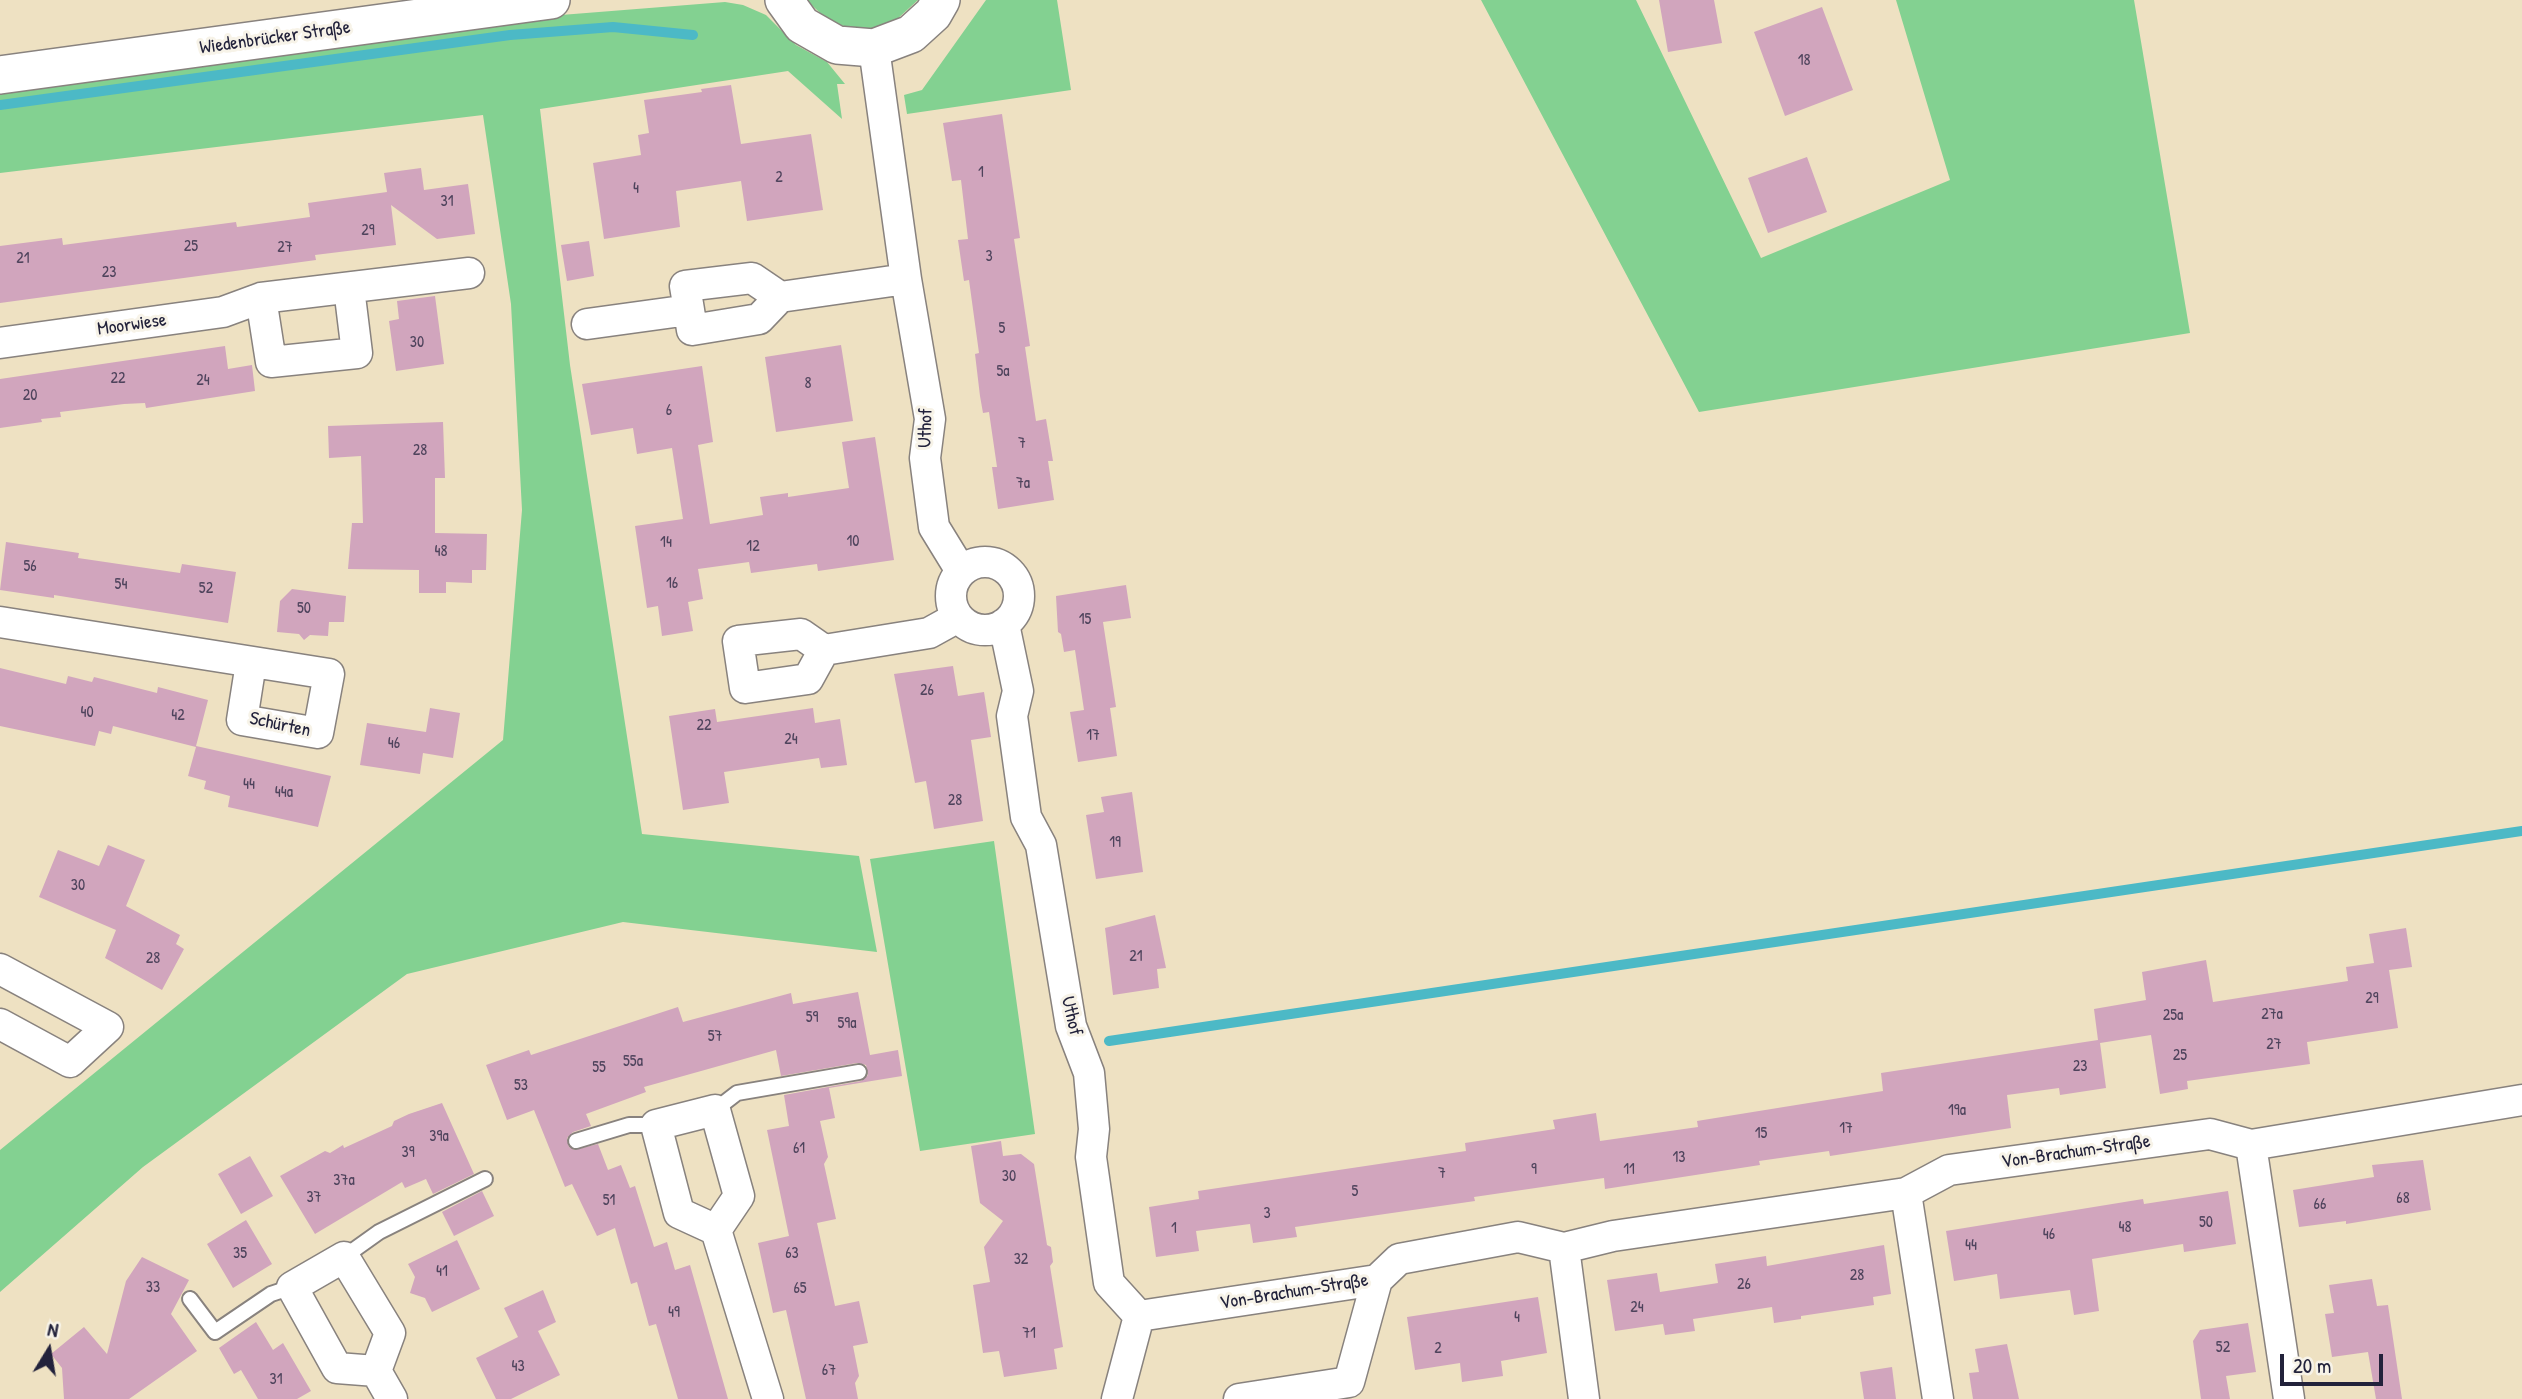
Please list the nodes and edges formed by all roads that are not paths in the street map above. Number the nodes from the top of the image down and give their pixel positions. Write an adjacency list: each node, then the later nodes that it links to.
1 (551, 0): 5 (street, Wiedenbrücker Straße)
2 (784, 0): 4 (street)
3 (941, 0): 4 (street)
4 (874, 48): 7 (street, Uthof)
5 (0, 75)
6 (469, 273): 8 (street, Moorwiese)
7 (905, 279): 9 (street); 14 (street, Uthof)
8 (349, 288): 10 (street, Moorwiese); 10 (street)
9 (780, 297): 11 (street); 11 (street)
10 (261, 298): 13 (street, Moorwiese)
11 (689, 310): 12 (street)
12 (587, 324)
13 (0, 343)
14 (961, 571): 15 (street); 17 (street)
15 (958, 617): 17 (street); 18 (street)
16 (0, 622): 19 (street)
17 (1004, 624): 36 (street, Uthof)
18 (824, 650)
19 (251, 663)
20 (0, 971): 21 (street)
21 (0, 1024)
22 (859, 1072): 24 (lane)
23 (2522, 1100): 27 (street, Von-Brachum-Straße)
24 (715, 1110): 25 (street); 30 (street)
25 (656, 1125): 26 (lane); 30 (street)
26 (576, 1141)
27 (2251, 1144): 29 (street, Von-Brachum-Straße); 44 (street)
28 (485, 1179): 32 (lane)
29 (1906, 1193): 31 (street, Von-Brachum-Straße); 43 (street)
30 (716, 1230): 39 (street)
31 (1564, 1248): 33 (street, Von-Brachum-Straße); 42 (street)
32 (344, 1257): 34 (street); 37 (street)
33 (1377, 1280): 36 (street, Von-Brachum-Straße); 41 (street)
34 (292, 1287): 35 (lane); 37 (street)
35 (190, 1299)
36 (1139, 1316): 40 (street)
37 (376, 1371): 38 (street)
38 (392, 1399)
39 (768, 1399)
40 (1117, 1399)
41 (1240, 1399)
42 (1584, 1399)
43 (1938, 1399)
44 (2289, 1399)

